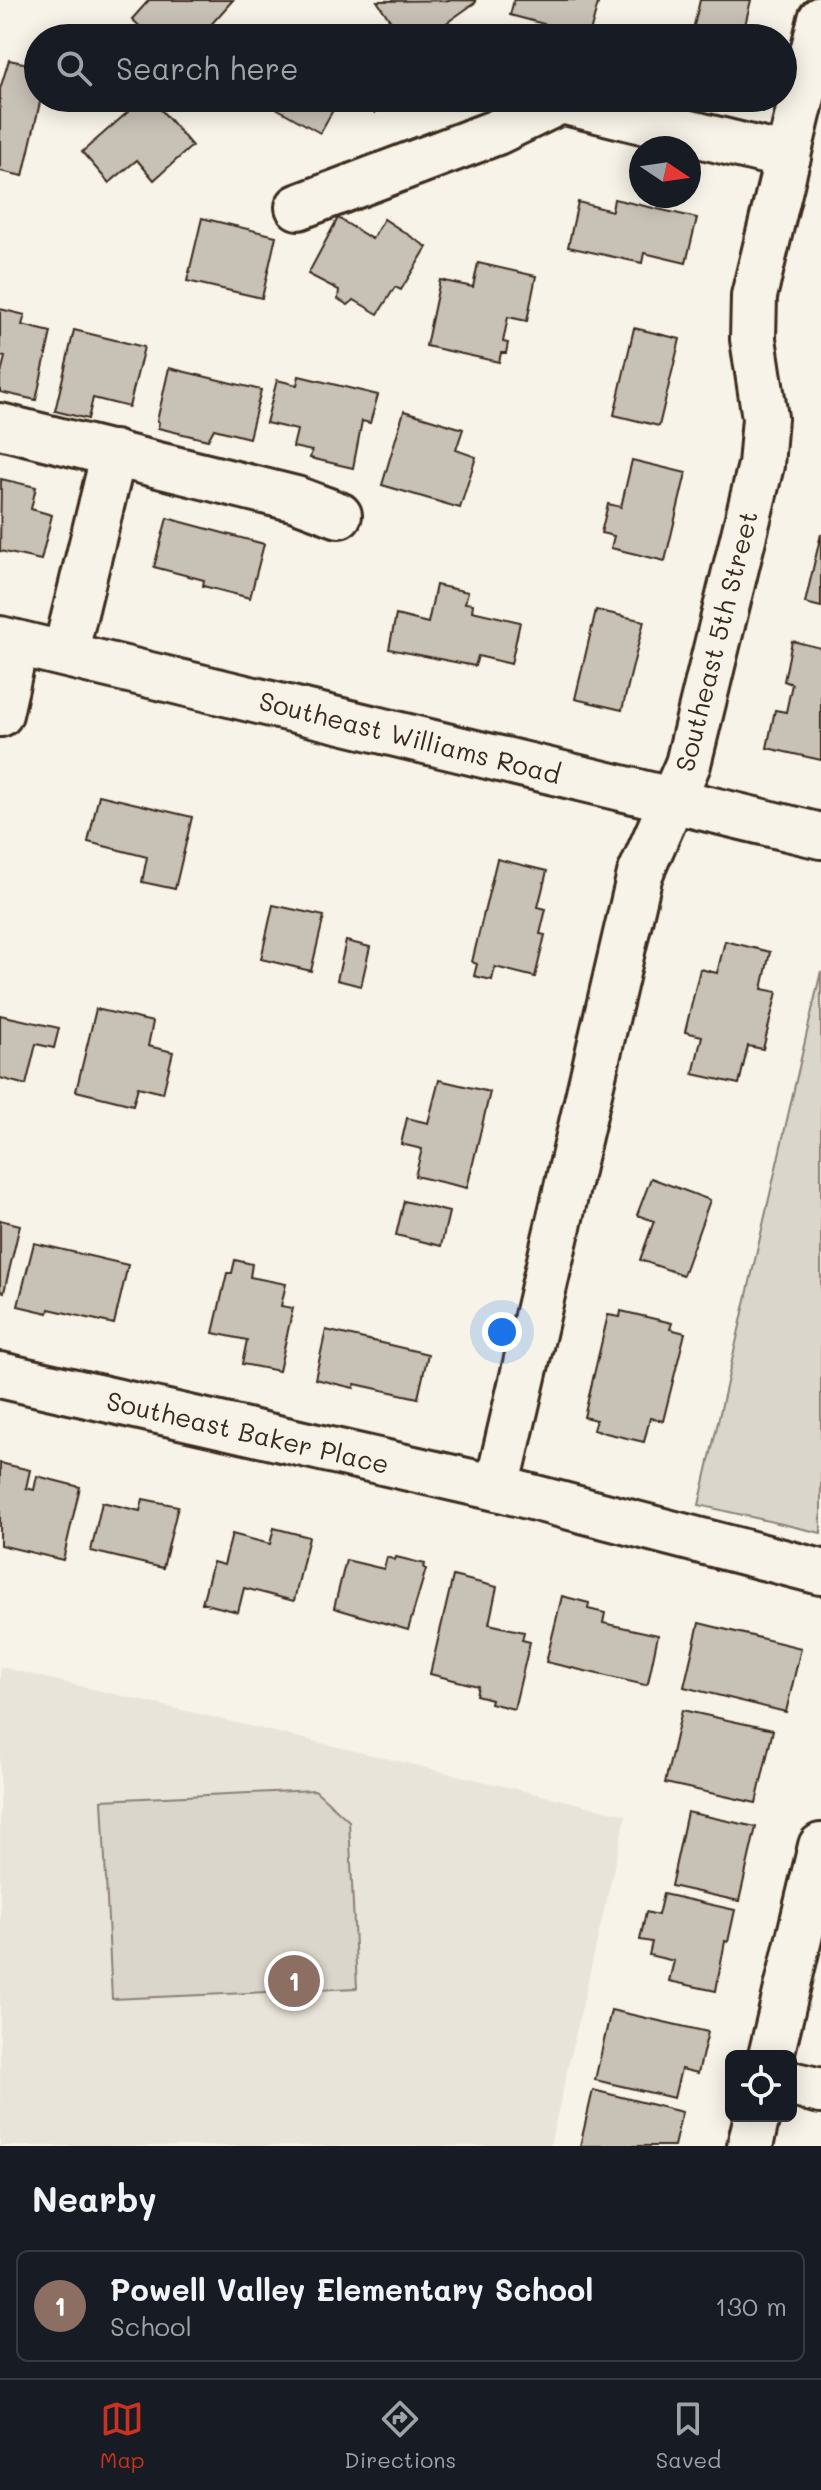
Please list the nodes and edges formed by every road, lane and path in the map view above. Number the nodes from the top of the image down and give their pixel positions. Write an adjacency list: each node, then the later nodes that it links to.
1 (821, 19): 4 (street, Southeast 5th Street)
2 (538, 112): 5 (street)
3 (606, 112): 4 (street)
4 (788, 157): 12 (street, Southeast 5th Street)
5 (298, 207)
6 (0, 426): 7 (street)
7 (114, 453): 8 (street); 10 (street)
8 (339, 515)
9 (8, 641): 10 (street, Southeast Williams Road); 11 (street)
10 (65, 654): 12 (street, Southeast Williams Road)
11 (0, 714)
12 (672, 800): 13 (street, Southeast Williams Road); 15 (street, Southeast 5th Street)
13 (821, 836)
14 (0, 1375): 15 (street, Southeast Baker Place)
15 (497, 1488): 16 (street, Southeast Baker Place)
16 (821, 1572)
17 (821, 1846): 18 (street)
18 (772, 2050)
19 (797, 2085): 20 (street)
20 (821, 2091)
21 (756, 2122): 22 (street)
22 (750, 2146)

